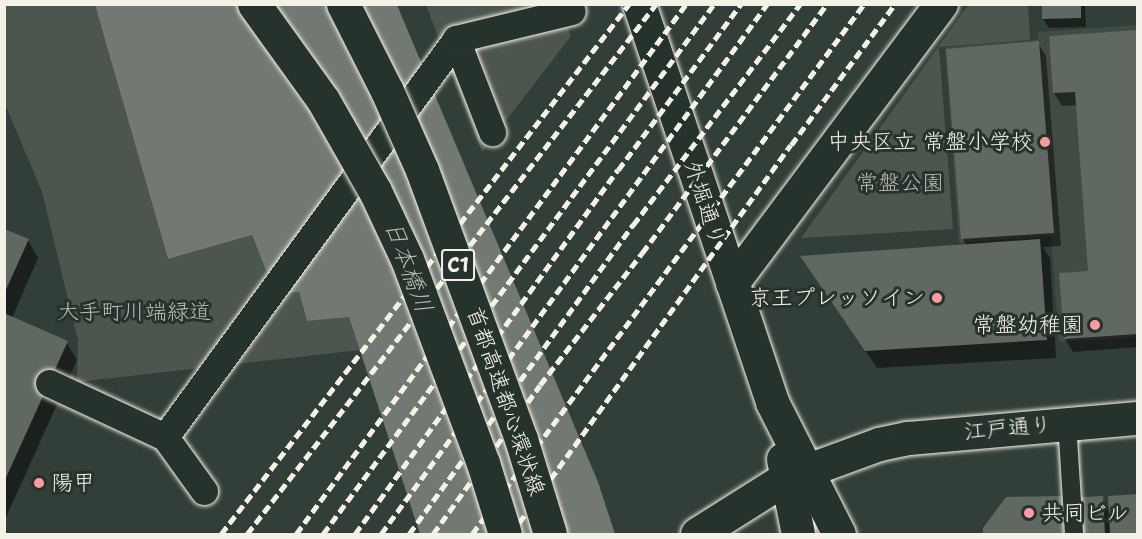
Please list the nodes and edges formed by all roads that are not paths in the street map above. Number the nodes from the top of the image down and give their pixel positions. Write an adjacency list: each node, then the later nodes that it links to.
1 (254, 4): 18 (main road, 首都高速都心環状線 / C1, bridge)
2 (343, 4): 19 (main road, 首都高速都心環状線 / C1, bridge)
3 (639, 4): 8 (main road, 外堀通り)
4 (941, 4): 8 (main road)
5 (573, 11): 6 (street)
6 (456, 39): 7 (street); 12 (street, bridge)
7 (492, 132)
8 (732, 283): 14 (main road, 外堀通り)
9 (49, 382): 12 (street)
10 (1137, 418): 11 (main road, 江戸通り)
11 (1067, 422): 13 (main road, 江戸通り); 22 (lane)
12 (165, 437): 15 (street)
13 (879, 444): 14 (main road, 江戸通り); 16 (main road)
14 (796, 473): 16 (main road, 外堀通り); 17 (main road, 外堀通り); 20 (main road, 江戸通り)
15 (204, 491)
16 (821, 500): 17 (main road); 21 (main road, 外堀通り)
17 (793, 531)
18 (505, 534)
19 (550, 534)
20 (697, 534)
21 (839, 534)
22 (1074, 534)

